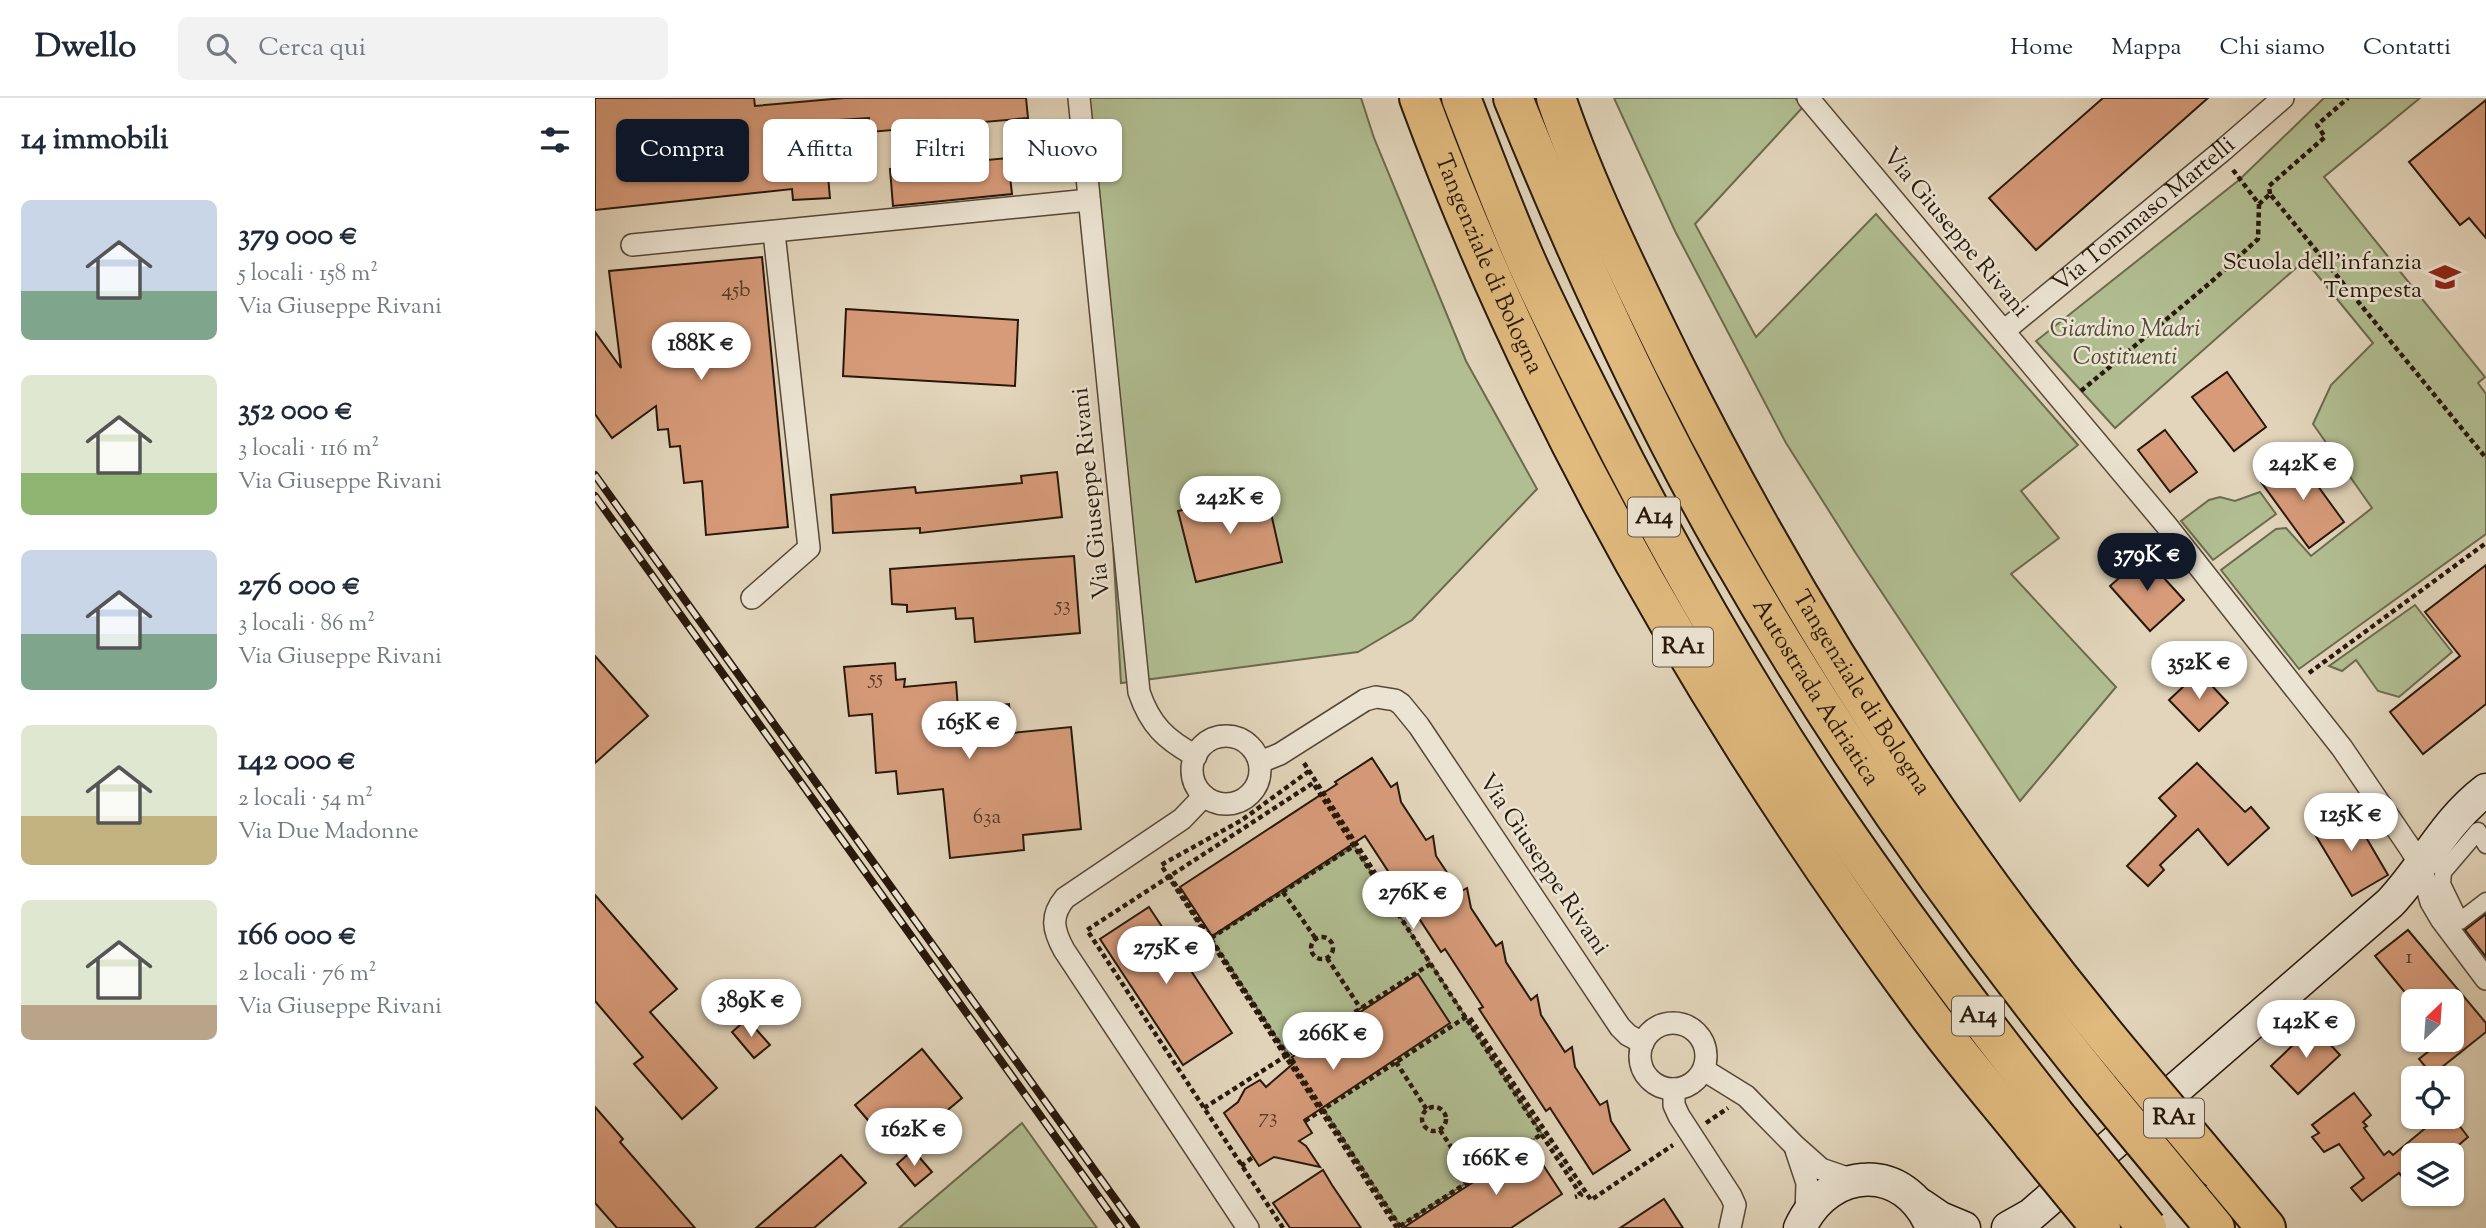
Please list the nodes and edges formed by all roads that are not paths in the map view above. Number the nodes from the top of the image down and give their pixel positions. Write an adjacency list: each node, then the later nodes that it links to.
1 (1079, 98): 8 (street, Via Giuseppe Rivani)
2 (1419, 98): 24 (highway, Tangenziale di Bologna / RA1)
3 (1461, 98): 24 (highway, Autostrada Adriatica / A14)
4 (1513, 98): 35 (highway, Autostrada Adriatica / A14, bridge)
5 (1556, 98): 36 (highway, Tangenziale di Bologna / RA1, bridge)
6 (1808, 98): 11 (street, Via Giuseppe Rivani)
7 (2283, 98): 11 (street, Via Tommaso Martelli)
8 (1089, 200): 9 (street); 13 (street, Via Giuseppe Rivani)
9 (774, 233): 10 (street); 12 (street)
10 (632, 245)
11 (2004, 331): 18 (street, Via Giuseppe Rivani)
12 (752, 598)
13 (1196, 756): 14 (street); 16 (street)
14 (1259, 762): 16 (street); 21 (street, Via Giuseppe Rivani)
15 (2486, 790): 18 (main road)
16 (1204, 796): 29 (street)
17 (2486, 845): 19 (street)
18 (2421, 866): 20 (street, Via Giuseppe Rivani); 32 (main road)
19 (2486, 901)
20 (2486, 979)
21 (1643, 1043): 22 (street); 23 (street)
22 (1704, 1070): 23 (street); 25 (street)
23 (1674, 1090): 30 (street)
24 (2047, 1133): 33 (highway, Tangenziale di Bologna / RA1, bridge); 34 (highway, Autostrada Adriatica / A14, bridge)
25 (1794, 1145): 26 (street); 28 (street)
26 (1856, 1181): 27 (main road); 28 (main road)
27 (1927, 1217): 31 (main road)
28 (1803, 1221)
29 (1248, 1228)
30 (1730, 1228)
31 (1964, 1228)
32 (2008, 1228)
33 (2101, 1228)
34 (2147, 1228)
35 (2214, 1228)
36 (2266, 1228)

